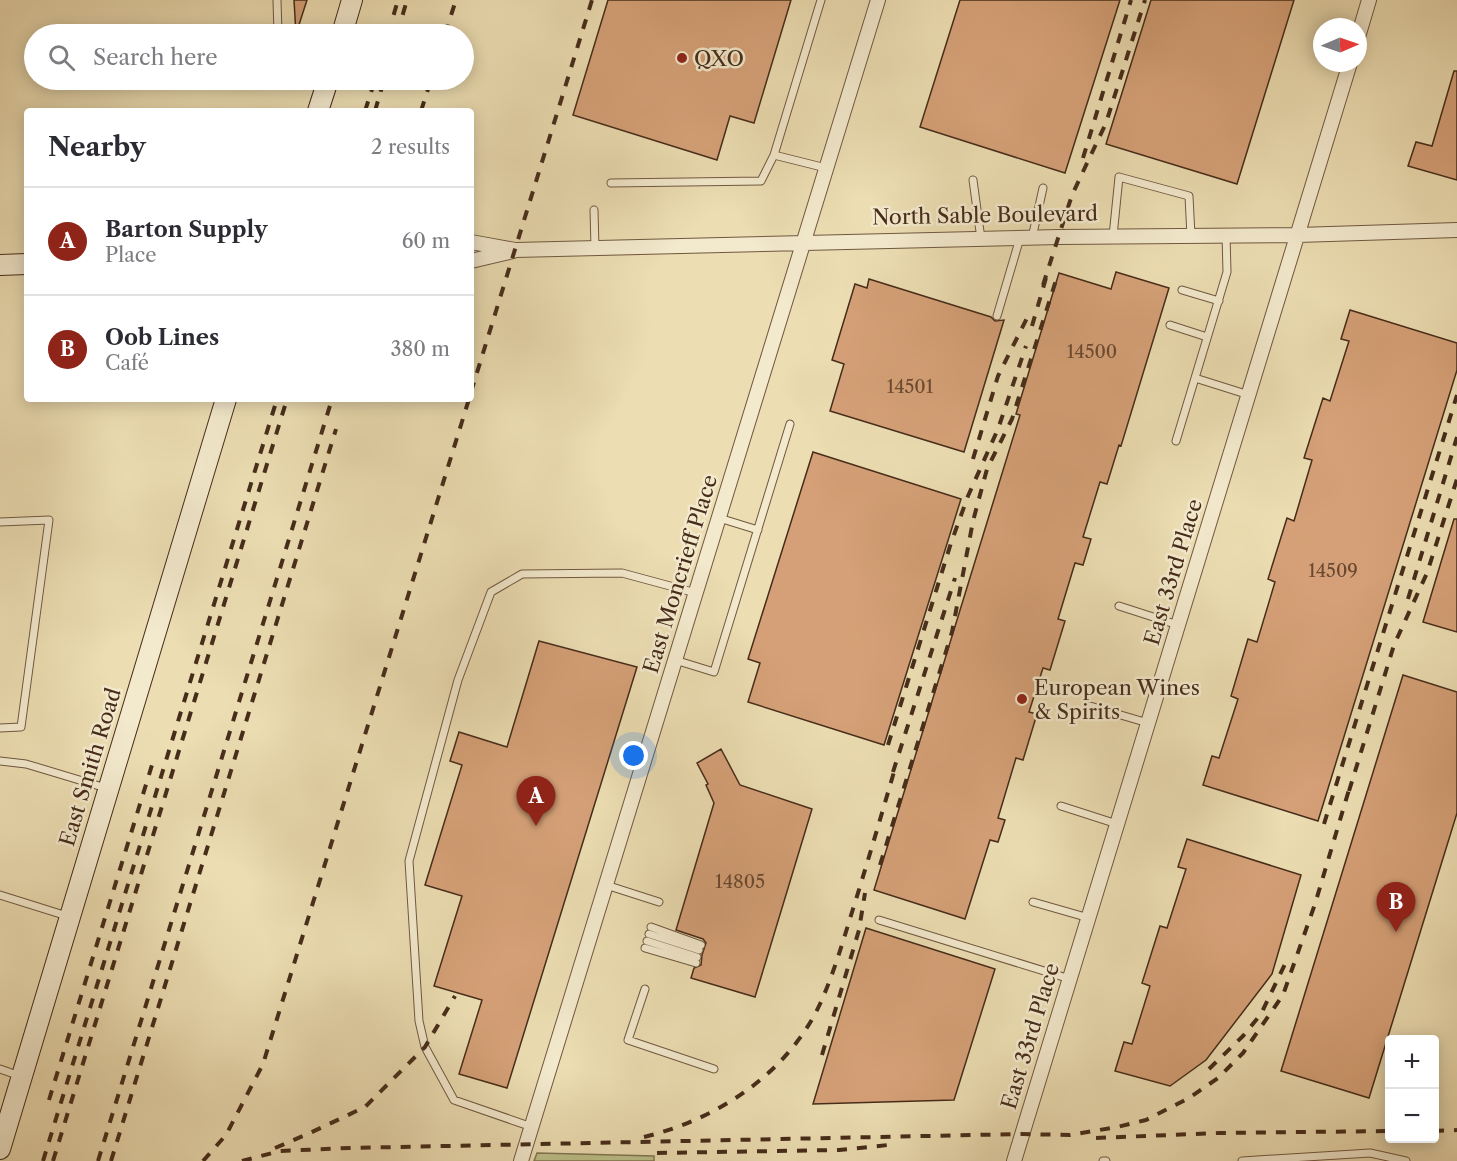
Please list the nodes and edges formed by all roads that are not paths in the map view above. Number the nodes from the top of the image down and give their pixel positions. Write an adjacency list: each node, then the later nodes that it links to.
1 (277, 0): 7 (lane)
2 (352, 0): 8 (street)
3 (821, 0): 12 (lane)
4 (878, 0): 13 (street, East Moncrieff Place)
5 (1369, 0): 6 (street)
6 (1364, 18)
7 (278, 24)
8 (345, 24)
9 (1347, 72): 19 (street, East 33rd Place)
10 (325, 90): 11 (street)
11 (319, 108)
12 (774, 155): 13 (lane); 15 (lane)
13 (826, 168): 26 (street, East Moncrieff Place)
14 (973, 180): 24 (lane)
15 (611, 183)
16 (1042, 188): 23 (lane)
17 (594, 210): 27 (lane)
18 (1457, 230): 19 (street, North Sable Boulevard)
19 (1298, 235): 22 (street, North Sable Boulevard); 38 (street, East 33rd Place)
20 (1113, 236): 21 (street, North Sable Boulevard); 21 (lane); 23 (street, North Sable Boulevard)
21 (1191, 236): 22 (street, North Sable Boulevard)
22 (1226, 236): 33 (lane)
23 (1026, 238): 24 (street, North Sable Boulevard); 34 (lane)
24 (981, 239): 26 (street, North Sable Boulevard)
25 (474, 243): 28 (street, North Sable Boulevard)
26 (803, 243): 27 (street, North Sable Boulevard); 42 (street, East Moncrieff Place)
27 (595, 248): 28 (street, North Sable Boulevard)
28 (515, 250): 29 (street, North Sable Boulevard)
29 (474, 260)
30 (24, 264): 31 (street)
31 (0, 265)
32 (1182, 290): 33 (lane)
33 (1218, 302): 36 (lane)
34 (997, 316)
35 (1170, 325): 36 (lane)
36 (1208, 337): 37 (lane)
37 (1195, 378): 38 (lane); 41 (lane)
38 (1249, 394): 47 (street, East 33rd Place)
39 (225, 402): 53 (street, East Smith Road)
40 (790, 424): 44 (lane)
41 (1176, 441)
42 (719, 518): 44 (lane); 45 (street, East Moncrieff Place)
43 (0, 522): 51 (lane)
44 (758, 530): 48 (lane)
45 (696, 593): 48 (street, East Moncrieff Place); 69 (lane)
46 (1119, 606): 47 (lane)
47 (1178, 625): 50 (street, East 33rd Place)
48 (675, 660): 56 (street, East Moncrieff Place)
49 (1090, 706): 50 (lane)
50 (1148, 724): 55 (street, East 33rd Place)
51 (0, 728)
52 (0, 760): 53 (lane)
53 (109, 789): 60 (street, East Smith Road)
54 (1060, 806): 55 (lane)
55 (1118, 824): 61 (street, East 33rd Place)
56 (606, 885): 58 (lane); 69 (street, East Moncrieff Place)
57 (0, 896): 60 (lane)
58 (659, 902)
59 (1033, 902): 61 (lane)
60 (70, 916): 68 (street, East Smith Road)
61 (1089, 918): 64 (street, East 33rd Place)
62 (879, 920): 64 (lane)
63 (648, 937): 63 (lane)
64 (1070, 979): 71 (street, East 33rd Place)
65 (645, 989): 66 (lane)
66 (714, 1069)
67 (0, 1070): 68 (lane)
68 (22, 1076): 70 (street, East Smith Road)
69 (532, 1127): 72 (street, East Moncrieff Place)
70 (0, 1149)
71 (1017, 1160)
72 (521, 1161)
73 (1242, 1161): 74 (lane)
74 (1406, 1161)

